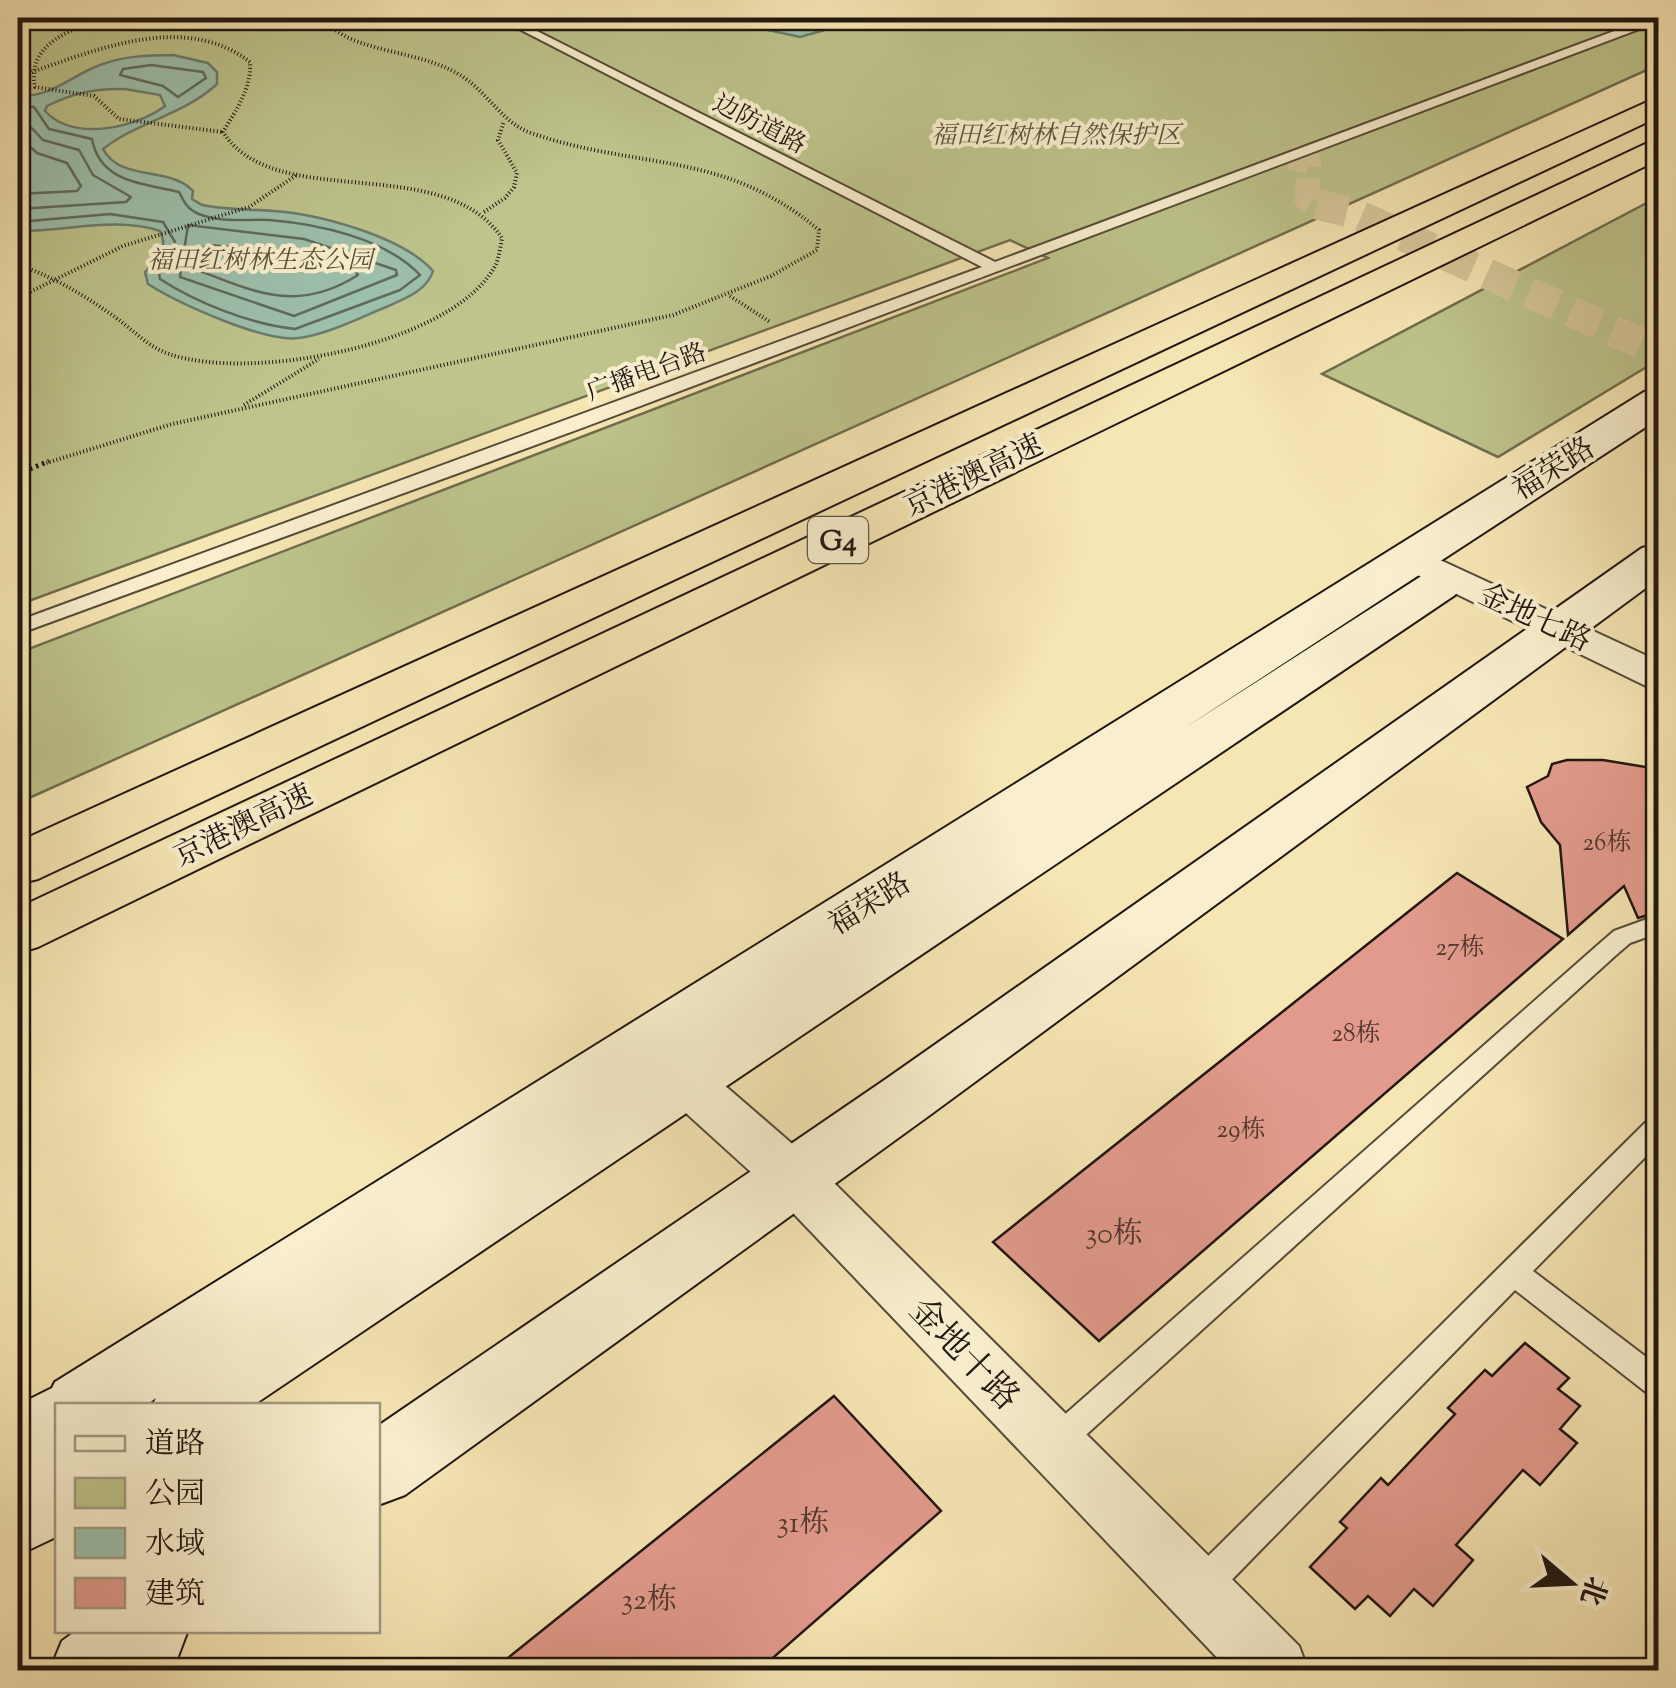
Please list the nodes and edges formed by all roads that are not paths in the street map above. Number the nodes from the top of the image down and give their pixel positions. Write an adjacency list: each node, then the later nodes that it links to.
1 (504, 18): 5 (lane, 边防道路)
2 (1658, 18): 5 (lane, 广播电台路)
3 (1658, 106): 13 (highway, 京港澳高速 / G4)
4 (1658, 148): 15 (highway, 京港澳高速 / G4)
5 (996, 268): 10 (lane, 广播电台路)
6 (1658, 401): 9 (main road, 福荣路)
7 (1658, 441): 9 (main road, 福荣路)
8 (1658, 558): 11 (main road)
9 (1431, 568): 11 (street, 金地七路); 16 (main road, 福荣路)
10 (18, 628)
11 (1560, 629): 12 (street, 金地七路); 18 (main road)
12 (1658, 676)
13 (18, 865)
14 (1658, 924): 24 (lane)
15 (18, 932)
16 (665, 1063): 18 (street, 金地十路); 21 (main road, 福荣路); 22 (main road, 福荣路)
17 (1658, 1127): 19 (lane)
18 (793, 1177): 24 (street, 金地十路); 26 (main road)
19 (1514, 1273): 20 (lane); 29 (lane)
20 (1658, 1383)
21 (85, 1403)
22 (193, 1403)
23 (55, 1422): 25 (main road)
24 (1054, 1444): 29 (street, 金地十路)
25 (18, 1446)
26 (380, 1468)
27 (55, 1494): 28 (main road)
28 (18, 1518)
29 (1197, 1591): 32 (street, 金地十路)
30 (144, 1633): 31 (main road)
31 (91, 1670)
32 (1275, 1670)

